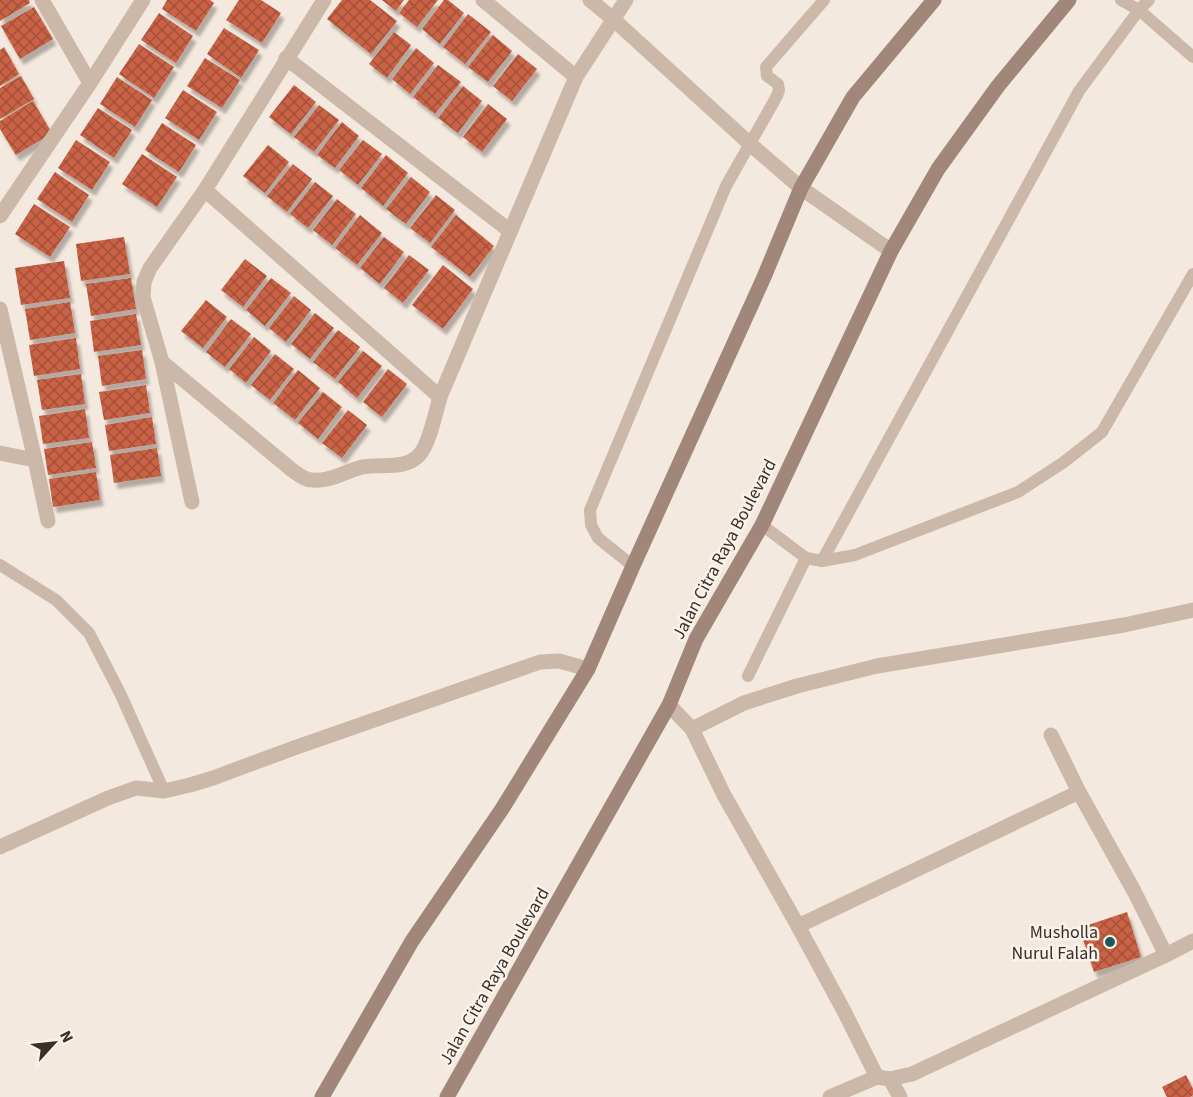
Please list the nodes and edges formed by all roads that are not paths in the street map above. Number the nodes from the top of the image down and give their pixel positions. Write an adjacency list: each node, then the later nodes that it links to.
1 (42, 0): 17 (street)
2 (143, 0): 17 (street)
3 (324, 0): 15 (street)
4 (483, 0): 16 (street)
5 (590, 0): 13 (street)
6 (626, 0): 13 (street)
7 (824, 0): 18 (lane)
8 (934, 0): 19 (main road)
9 (1069, 0): 23 (main road, Jalan Citra Raya Boulevard)
10 (1121, 0): 12 (lane)
11 (1149, 0): 12 (lane)
12 (1139, 10): 14 (lane); 34 (lane)
13 (614, 19): 16 (street); 18 (street)
14 (1193, 57)
15 (286, 58): 20 (street); 22 (street)
16 (576, 77): 22 (street)
17 (90, 83): 21 (street)
18 (750, 144): 19 (street); 36 (lane)
19 (801, 188): 23 (street); 36 (main road)
20 (205, 190): 26 (street); 27 (street)
21 (2, 205)
22 (510, 231): 27 (street)
23 (891, 251): 32 (main road, Jalan Citra Raya Boulevard)
24 (1193, 274): 34 (lane)
25 (0, 309): 29 (street)
26 (162, 362): 27 (street); 30 (street)
27 (440, 397)
28 (0, 453): 29 (street)
29 (35, 460): 31 (street)
30 (192, 502)
31 (48, 521)
32 (762, 525): 33 (lane); 40 (main road, Jalan Citra Raya Boulevard)
33 (806, 558): 34 (lane); 39 (lane)
34 (822, 561)
35 (0, 566): 43 (lane)
36 (633, 566): 38 (main road)
37 (1193, 610): 41 (street)
38 (588, 669): 43 (street); 50 (main road)
39 (748, 676)
40 (669, 705): 41 (street); 51 (main road, Jalan Citra Raya Boulevard)
41 (692, 729): 46 (street)
42 (1052, 735): 44 (street)
43 (164, 791): 45 (street)
44 (1079, 792): 46 (street); 48 (street)
45 (0, 847)
46 (798, 926): 49 (street)
47 (1193, 941): 48 (street)
48 (1166, 955): 49 (street)
49 (884, 1078): 52 (street); 53 (street)
50 (322, 1097)
51 (447, 1097)
52 (830, 1097)
53 (900, 1097)

